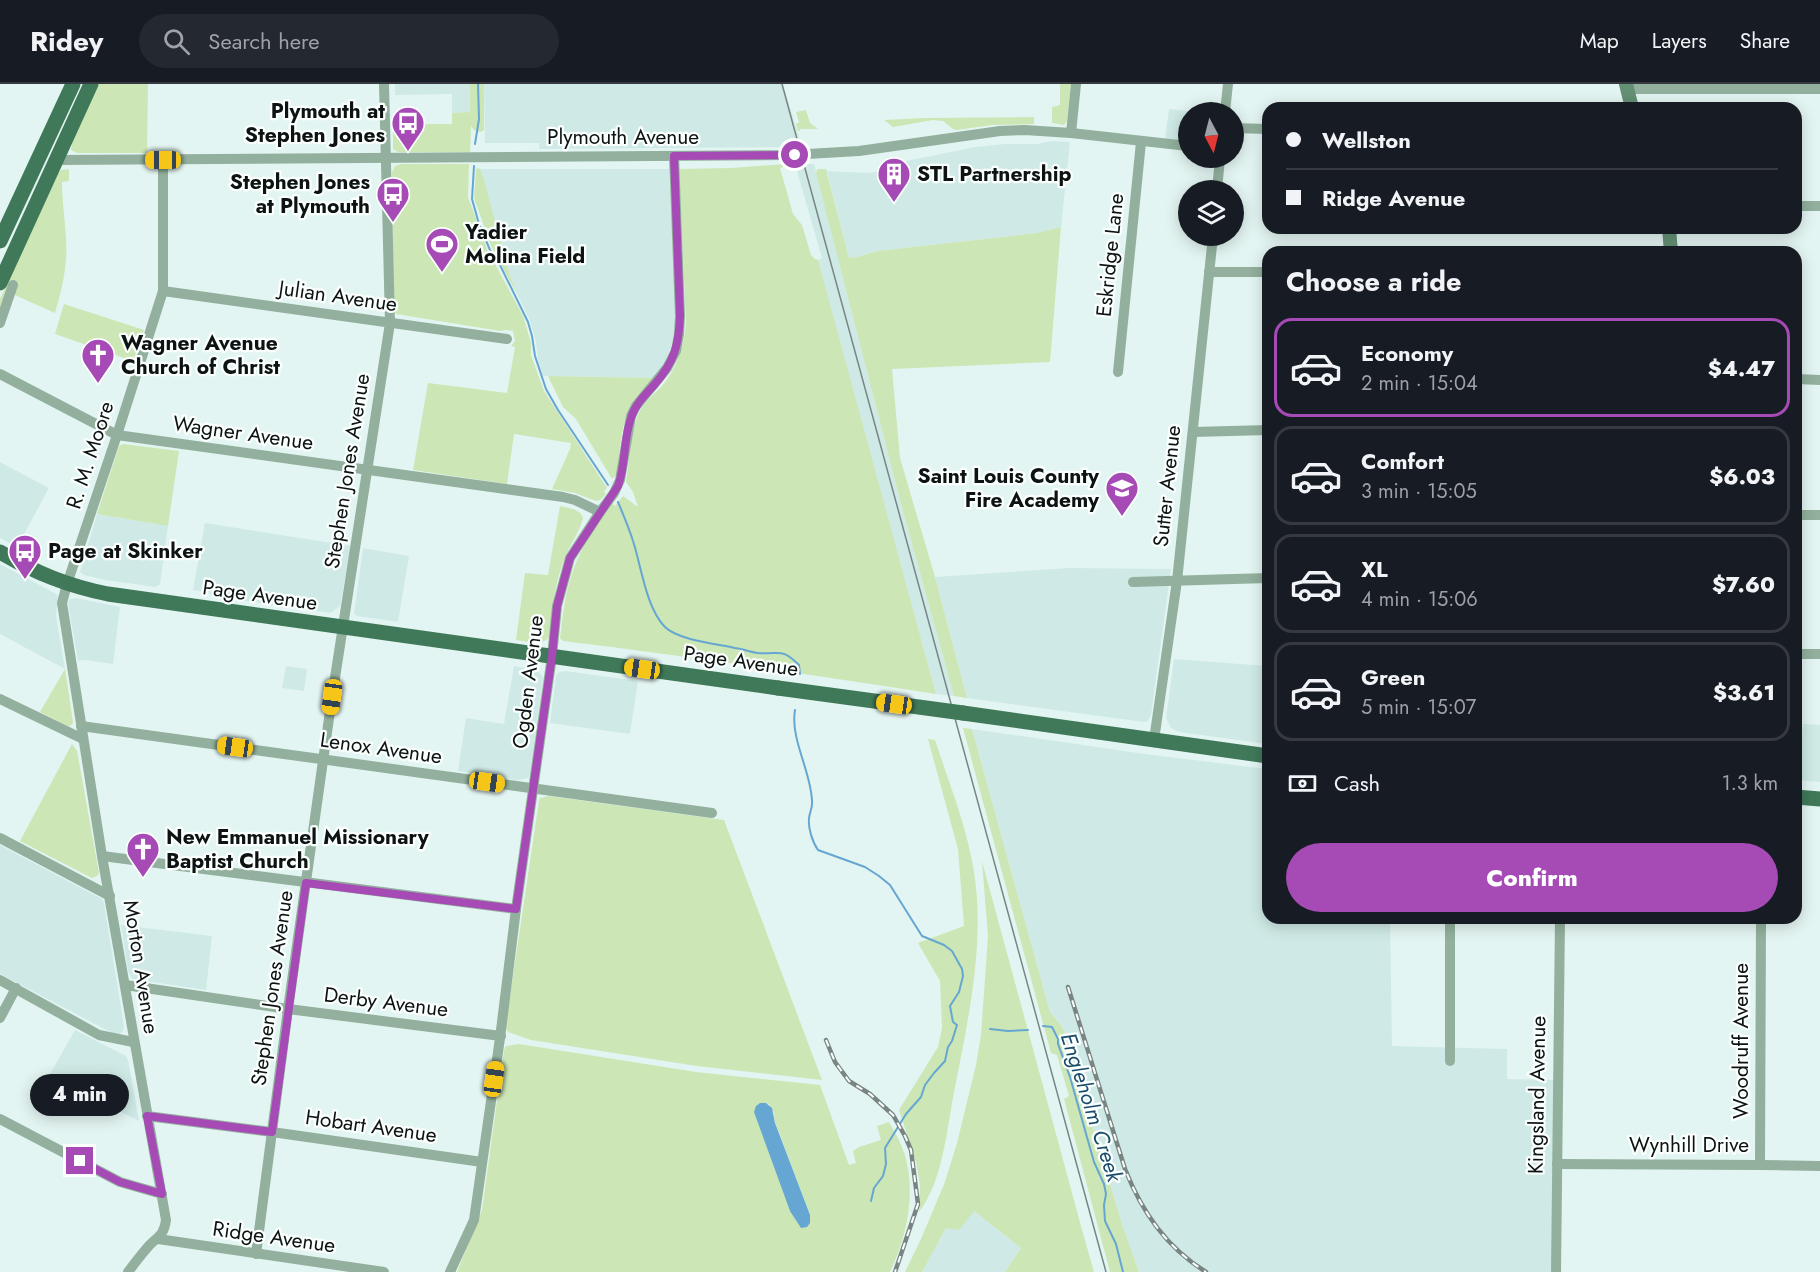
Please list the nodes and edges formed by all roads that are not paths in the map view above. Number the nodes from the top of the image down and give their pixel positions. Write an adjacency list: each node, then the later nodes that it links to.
1 (73, 84): 22 (main road)
2 (92, 84): 18 (main road)
3 (384, 84): 17 (street, Stephen Jones Avenue)
4 (1076, 84): 13 (street)
5 (1228, 84): 9 (street)
6 (1816, 84): 8 (street)
7 (1626, 86): 8 (street); 10 (street)
8 (1820, 89)
9 (1226, 102)
10 (1630, 102)
11 (1244, 128): 12 (street)
12 (1262, 129)
13 (1071, 133): 14 (street, Plymouth Avenue); 16 (street, Plymouth Avenue)
14 (1141, 142): 15 (street, Plymouth Avenue); 31 (street, Eskridge Lane)
15 (1178, 145)
16 (674, 156): 17 (street, Plymouth Avenue); 39 (street, Ogden Avenue)
17 (384, 158): 19 (street, Plymouth Avenue); 29 (street, Stephen Jones Avenue)
18 (56, 160): 19 (street, Plymouth Avenue); 26 (main road)
19 (163, 160): 27 (street, R. M. Moore)
20 (1802, 206): 21 (street)
21 (1820, 206)
22 (0, 241)
23 (1212, 246): 24 (street, Sutter Avenue)
24 (1209, 272): 25 (street); 36 (street, Sutter Avenue)
25 (1262, 272)
26 (7, 284): 28 (street)
27 (163, 291): 29 (street, Julian Avenue); 37 (street, R. M. Moore)
28 (0, 323)
29 (390, 323): 30 (street, Julian Avenue); 38 (street, Stephen Jones Avenue)
30 (507, 339)
31 (1118, 372)
32 (0, 374): 37 (street, Wagner Avenue)
33 (1802, 380): 34 (street)
34 (1820, 380)
35 (1262, 430): 36 (street)
36 (1192, 432): 44 (street, Sutter Avenue)
37 (117, 435): 38 (street, Wagner Avenue); 46 (street, R. M. Moore)
38 (368, 470): 39 (street, Wagner Avenue); 47 (street, Stephen Jones Avenue)
39 (600, 512): 50 (street, Ogden Avenue)
40 (1802, 515): 41 (street)
41 (1820, 515)
42 (0, 552): 46 (main road, Page Avenue)
43 (1262, 579): 44 (street)
44 (1177, 581): 45 (street); 54 (street, Sutter Avenue)
45 (1133, 582)
46 (67, 584): 47 (main road, Page Avenue); 52 (street, Morton Avenue)
47 (343, 627): 50 (main road, Page Avenue); 56 (street, Stephen Jones Avenue)
48 (1802, 654): 49 (street)
49 (1820, 654)
50 (552, 656): 54 (main road, Page Avenue, bridge); 57 (street, Ogden Avenue)
51 (0, 699): 53 (street)
52 (81, 726): 53 (street, Morton Avenue); 56 (street, Lenox Avenue)
53 (83, 739): 62 (street, Morton Avenue)
54 (1154, 740): 55 (main road, Page Avenue)
55 (1262, 755)
56 (324, 759): 57 (street, Lenox Avenue); 63 (street, Stephen Jones Avenue)
57 (533, 788): 60 (street, Lenox Avenue); 65 (street, Ogden Avenue)
58 (1802, 798): 59 (main road)
59 (1820, 799)
60 (712, 813)
61 (0, 838): 64 (street)
62 (102, 856): 63 (street); 64 (street, Morton Avenue)
63 (306, 883): 65 (street); 72 (street, Stephen Jones Avenue)
64 (110, 896): 70 (street, Morton Avenue)
65 (516, 909): 74 (street, Ogden Avenue)
66 (1450, 924): 76 (street)
67 (1560, 924): 81 (street, Kingsland Avenue)
68 (1761, 924): 82 (street, Woodruff Avenue)
69 (0, 980): 71 (street)
70 (125, 986): 72 (street, Derby Avenue); 75 (street, Morton Avenue)
71 (16, 988): 73 (street); 75 (street)
72 (288, 1010): 74 (street, Derby Avenue); 79 (street, Stephen Jones Avenue)
73 (0, 1018)
74 (501, 1036): 80 (street, Ogden Avenue)
75 (133, 1042): 77 (street, Morton Avenue)
76 (1450, 1061)
77 (147, 1116): 79 (street, Hobart Avenue); 84 (street, Morton Avenue)
78 (0, 1119): 84 (street)
79 (272, 1132): 80 (street, Hobart Avenue); 86 (street, Stephen Jones Avenue)
80 (482, 1162): 89 (street, Ogden Avenue)
81 (1557, 1164): 82 (street, Wynhill Drive); 90 (street, Kingsland Avenue)
82 (1760, 1164): 83 (street, Wynhill Drive)
83 (1820, 1166)
84 (162, 1194): 85 (street, Morton Avenue)
85 (158, 1239): 86 (street, Ridge Avenue); 87 (street)
86 (256, 1254): 88 (street, Ridge Avenue)
87 (128, 1272)
88 (384, 1272)
89 (450, 1272)
90 (1556, 1272)

